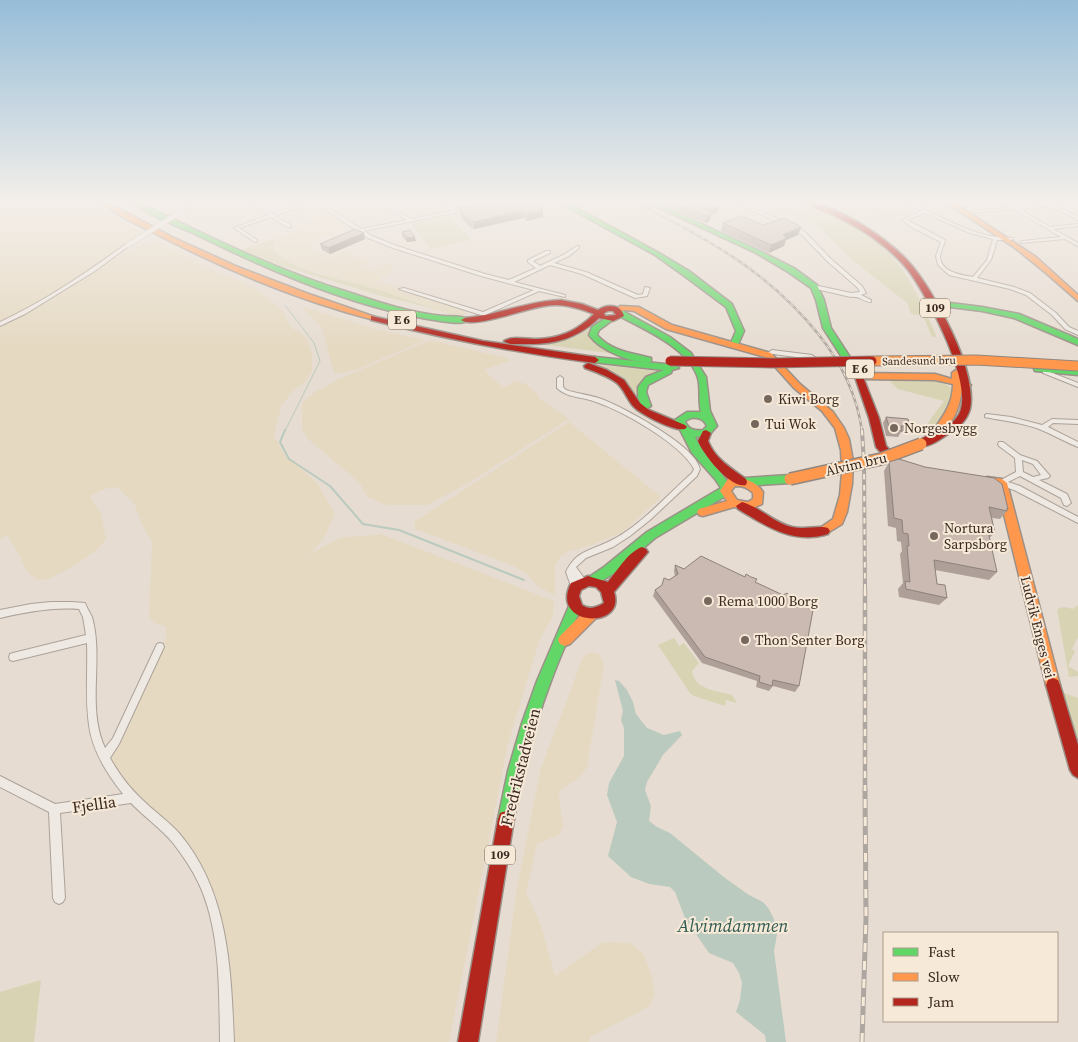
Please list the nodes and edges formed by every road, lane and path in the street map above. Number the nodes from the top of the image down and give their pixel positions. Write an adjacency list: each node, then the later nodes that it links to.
1 (119, 252): 29 (street, bridge)
2 (196, 252): 36 (main road, E 6)
3 (210, 252): 31 (main road, E 6)
4 (233, 252): 28 (main road)
5 (410, 252): 18 (street)
6 (548, 252): 16 (street)
7 (571, 252): 15 (street)
8 (653, 252): 33 (main road)
9 (757, 252): 19 (main road)
10 (820, 252): 24 (street)
11 (894, 252): 27 (main road, 109)
12 (939, 252): 17 (street)
13 (995, 252): 17 (street)
14 (1025, 252): 23 (main road)
15 (550, 263): 16 (street); 20 (street)
16 (540, 268): 18 (street)
17 (974, 279): 30 (street)
18 (510, 282): 22 (street)
19 (814, 287): 24 (street); 43 (main road)
20 (647, 288)
21 (402, 289): 22 (street)
22 (538, 290): 25 (street)
23 (1077, 294)
24 (858, 295): 26 (street)
25 (562, 296)
26 (868, 301)
27 (930, 305): 32 (main road, 109); 40 (main road, 109); 47 (main road, 109)
28 (609, 314): 31 (main road, E 6); 33 (main road); 37 (main road, E 6); 50 (main road); 51 (main road)
29 (0, 324)
30 (1078, 332)
31 (493, 340): 37 (main road, E 6)
32 (1078, 342)
33 (734, 346): 34 (main road)
34 (768, 355): 35 (street); 72 (main road)
35 (825, 357)
36 (565, 358): 38 (main road, E 6); 51 (main road, E 6)
37 (649, 360): 38 (main road, E 6)
38 (672, 365): 39 (main road, Sandesund bru / E 6, bridge); 42 (main road, Sandesund bru / E 6); 51 (main road, E 6)
39 (1078, 366)
40 (954, 367): 45 (main road); 47 (main road, 109)
41 (1045, 372): 48 (street)
42 (1078, 372)
43 (859, 376): 44 (main road); 58 (main road)
44 (915, 376): 45 (main road); 47 (main road)
45 (936, 377): 47 (main road)
46 (560, 378): 73 (street)
47 (961, 384): 61 (main road, Alvim bru / 109, bridge)
48 (1078, 385)
49 (988, 416): 53 (street)
50 (708, 418): 51 (main road); 54 (main road)
51 (685, 422): 54 (main road); 66 (main road)
52 (1078, 422): 53 (street)
53 (1042, 428): 56 (street)
54 (706, 433): 64 (main road)
55 (1001, 444): 57 (street)
56 (1078, 445)
57 (1018, 457): 59 (street); 60 (street)
58 (908, 467)
59 (1020, 473): 63 (street); 65 (street)
60 (1046, 476): 63 (street); 67 (street)
61 (790, 479): 64 (main road, 109); 68 (main road, 109)
62 (974, 479): 65 (main road)
63 (1031, 479): 67 (street)
64 (743, 482): 66 (main road, 109); 68 (main road)
65 (1002, 484): 71 (street); 83 (main road, Ludvik Enges vei)
66 (725, 489): 70 (main road); 73 (main road, 109)
67 (1054, 490): 69 (street)
68 (759, 498): 70 (main road, 109); 72 (main road)
69 (1067, 503)
70 (738, 504): 72 (main road); 74 (main road, 109)
71 (1078, 520)
72 (771, 522)
73 (584, 583): 74 (main road); 75 (main road, 109)
74 (609, 590): 77 (main road, 109)
75 (575, 606): 77 (main road); 79 (main road, Fredrikstadveien / 109)
76 (0, 614): 78 (street)
77 (591, 614): 79 (main road, Fredrikstadveien / 109)
78 (90, 638): 81 (street); 82 (street)
79 (561, 644): 89 (main road, Fredrikstadveien / 109)
80 (160, 647): 82 (street)
81 (13, 657)
82 (106, 757): 85 (street)
83 (1078, 770)
84 (0, 781): 86 (street)
85 (133, 798): 86 (street, Fjellia); 88 (street)
86 (54, 809): 87 (street)
87 (59, 898)
88 (227, 1042)
89 (468, 1042)

